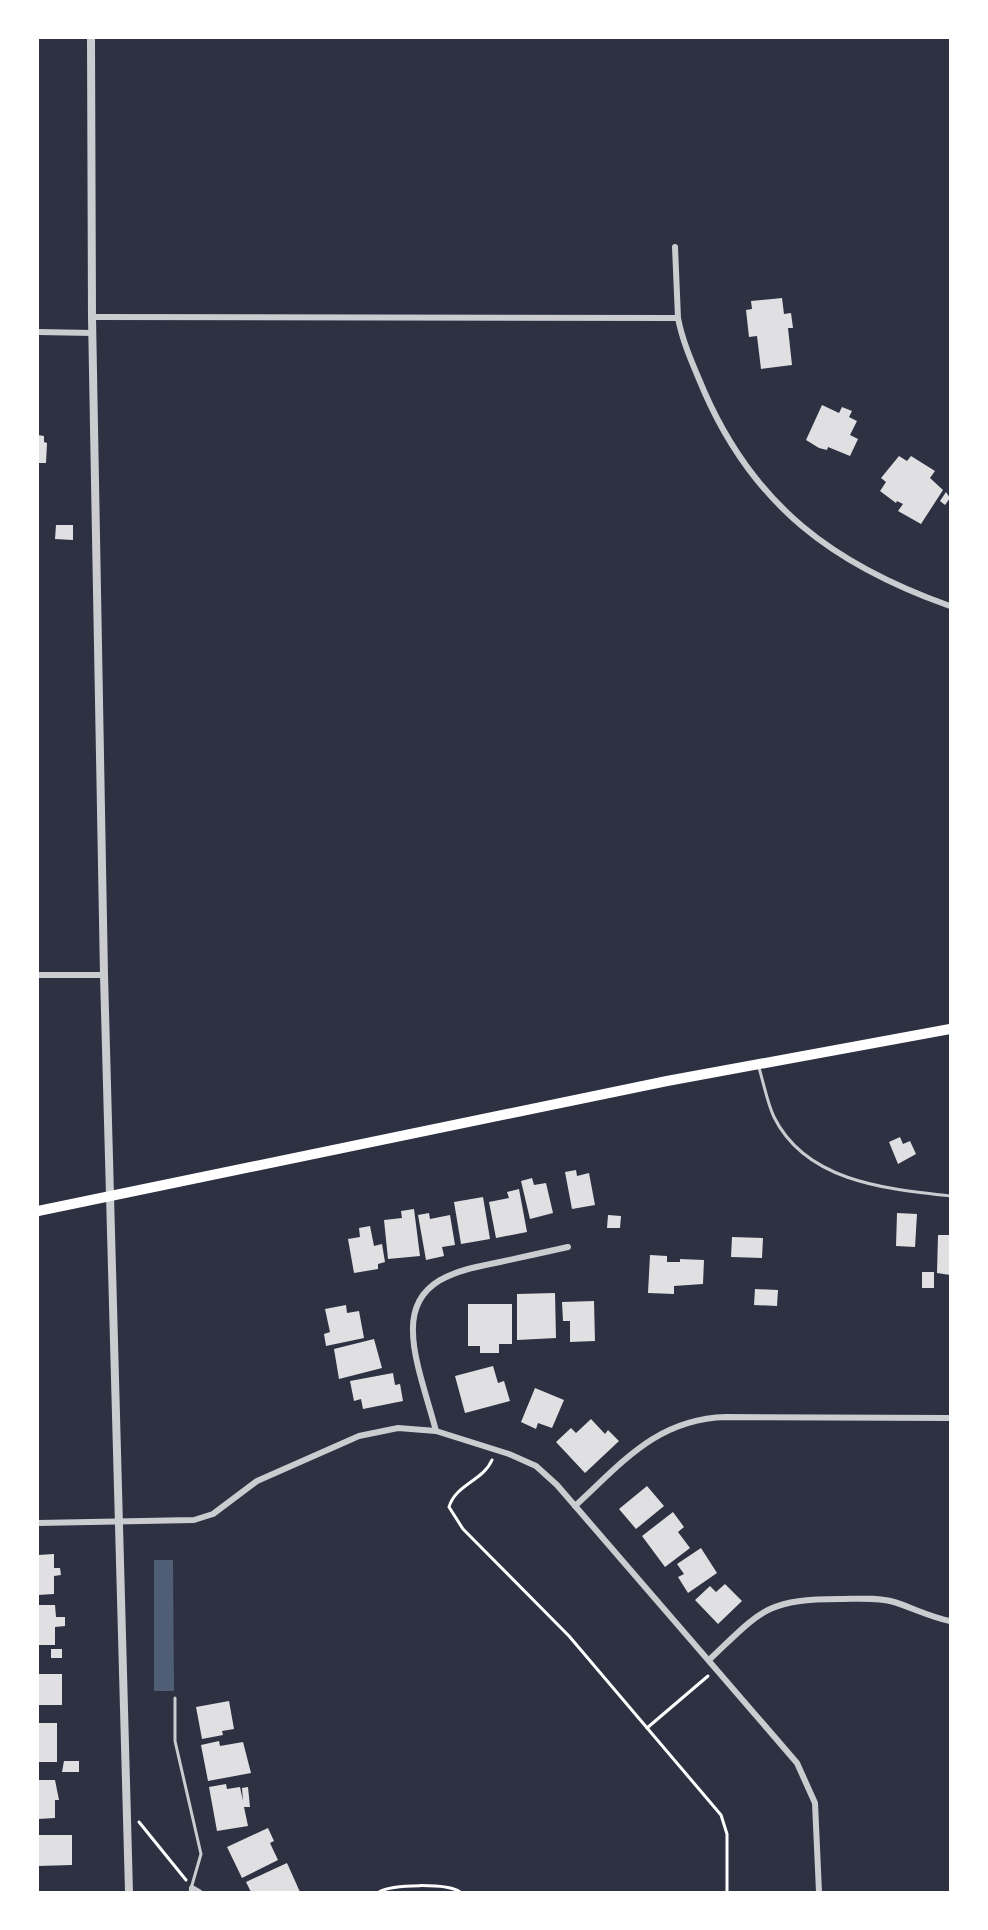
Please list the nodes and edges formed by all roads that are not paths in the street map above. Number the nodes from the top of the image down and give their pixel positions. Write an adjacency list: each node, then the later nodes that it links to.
1 (91, 38): 3 (street)
2 (675, 247): 4 (street)
3 (92, 317): 4 (street); 6 (street)
4 (678, 318): 7 (street)
5 (38, 332): 6 (street)
6 (93, 333): 9 (street)
7 (951, 606)
8 (38, 975): 9 (street)
9 (104, 975): 13 (street)
10 (951, 1029): 11 (main road)
11 (757, 1064): 12 (lane); 13 (main road)
12 (951, 1196)
13 (110, 1197): 14 (main road); 19 (street)
14 (38, 1211)
15 (568, 1247): 17 (street)
16 (951, 1418): 18 (street)
17 (436, 1431): 18 (street); 19 (street)
18 (575, 1506): 22 (street)
19 (118, 1522): 20 (street); 25 (street)
20 (38, 1523)
21 (951, 1621): 22 (street)
22 (709, 1660): 27 (street)
23 (175, 1698): 24 (lane)
24 (191, 1891): 26 (street)
25 (129, 1893)
26 (199, 1893)
27 (819, 1893)

